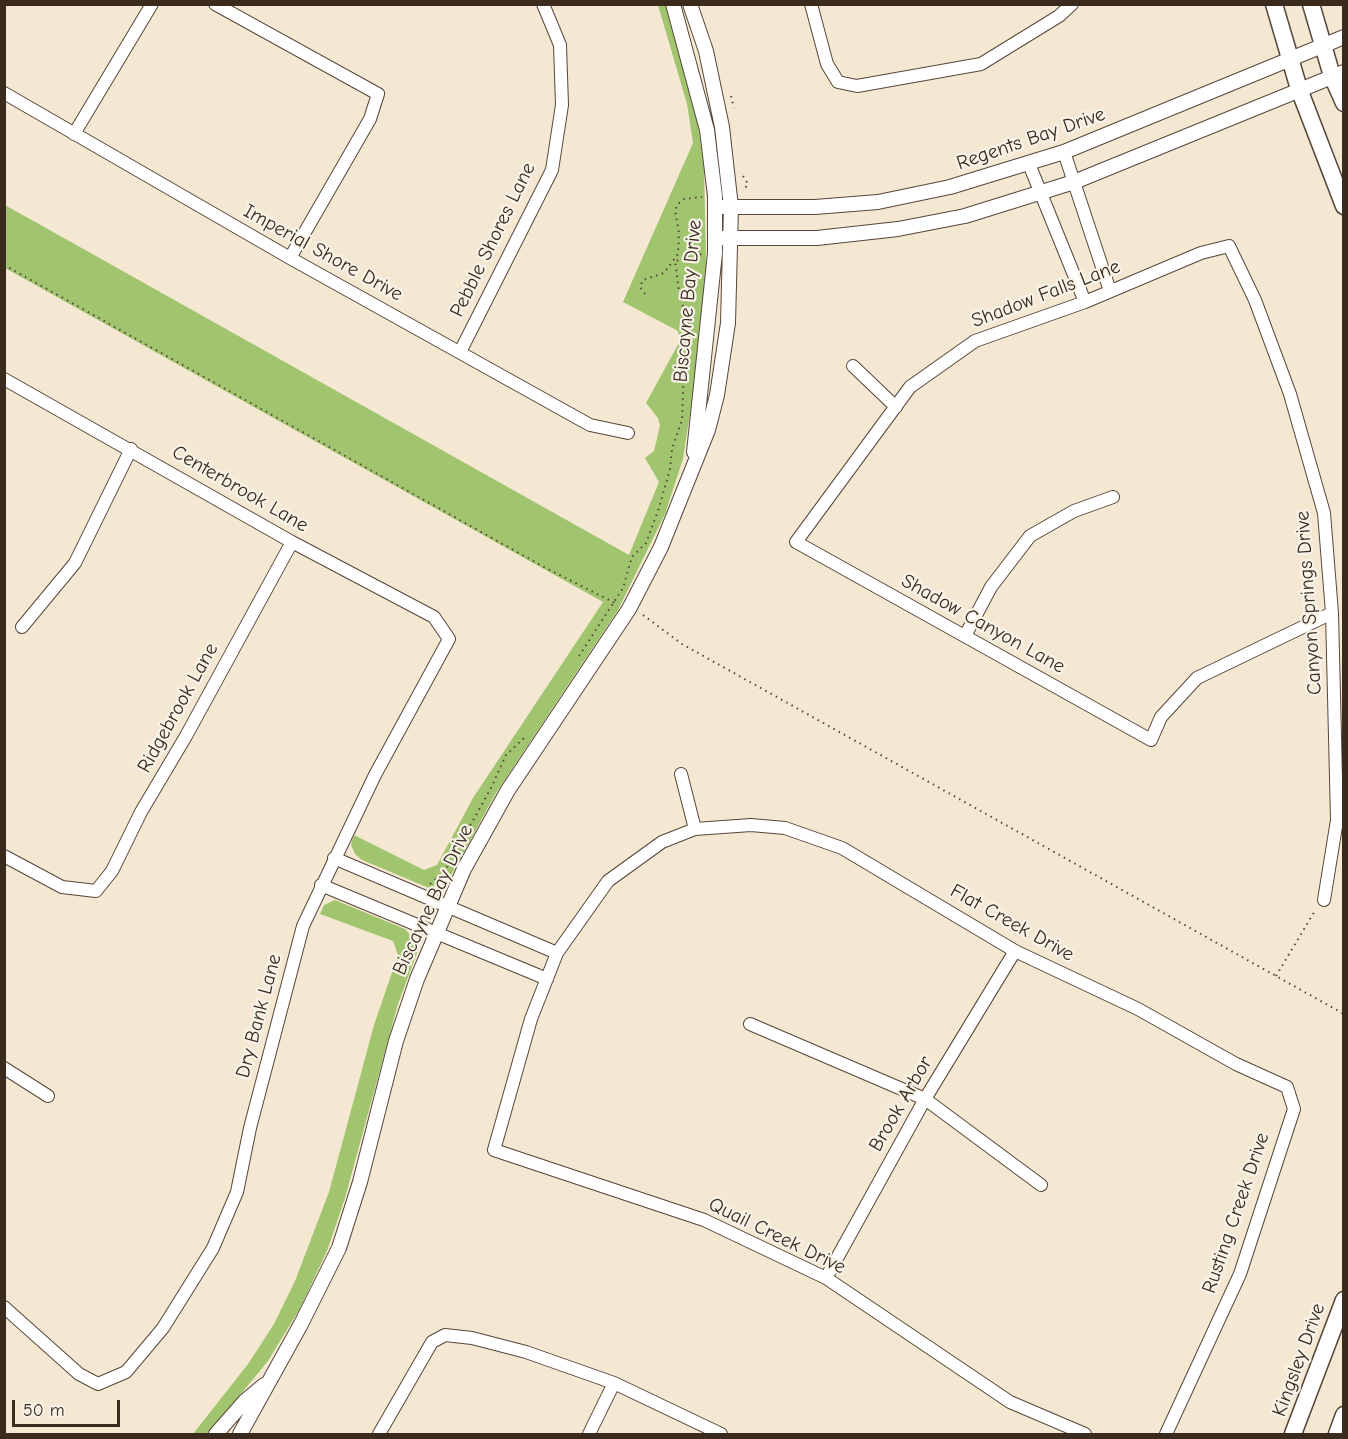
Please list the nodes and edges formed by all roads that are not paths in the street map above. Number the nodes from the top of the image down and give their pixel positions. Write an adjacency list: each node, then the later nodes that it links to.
1 (152, 4): 17 (street)
2 (215, 4): 28 (street)
3 (543, 4): 31 (street, Pebble Shores Lane)
4 (673, 4): 23 (street, Biscayne Bay Drive)
5 (690, 4): 24 (street, Biscayne Bay Drive)
6 (811, 4): 7 (street)
7 (1072, 4)
8 (1274, 4): 12 (main road)
9 (1311, 4): 11 (main road)
10 (1344, 37): 11 (street, Regents Bay Drive)
11 (1323, 44): 12 (street, Regents Bay Drive); 13 (main road)
12 (1290, 58): 14 (main road); 18 (street, Regents Bay Drive)
13 (1338, 74): 14 (street); 16 (main road)
14 (1299, 89): 20 (street); 22 (main road)
15 (4, 93): 17 (street, Imperial Shore Drive)
16 (1344, 103)
17 (74, 134): 28 (street, Imperial Shore Drive)
18 (1064, 152): 19 (street, Regents Bay Drive); 20 (street)
19 (1029, 164): 21 (street); 24 (street, Regents Bay Drive)
20 (1074, 182): 21 (street); 29 (street)
21 (1041, 194): 26 (street); 30 (street)
22 (1344, 206)
23 (715, 207): 24 (street, Regents Bay Drive); 25 (street, Biscayne Bay Drive)
24 (731, 207): 26 (street, Biscayne Bay Drive)
25 (716, 238): 26 (street); 37 (street, Biscayne Bay Drive)
26 (731, 238): 37 (street, Biscayne Bay Drive)
27 (1229, 246): 29 (street, Shadow Falls Lane); 41 (street, Canyon Springs Drive)
28 (290, 258): 31 (street, Imperial Shore Drive)
29 (1110, 291): 30 (street, Shadow Falls Lane)
30 (1085, 302): 34 (street, Shadow Falls Lane)
31 (460, 352): 35 (street, Imperial Shore Drive)
32 (853, 366): 34 (street)
33 (4, 379): 36 (street, Centerbrook Lane)
34 (896, 407): 40 (street, Shadow Falls Lane)
35 (628, 433)
36 (131, 449): 39 (street, Centerbrook Lane); 42 (street)
37 (693, 460): 51 (street, Biscayne Bay Drive)
38 (1113, 497): 43 (street)
39 (292, 542): 44 (street, Centerbrook Lane); 47 (street, Ridgebrook Lane)
40 (796, 542): 43 (street, Shadow Canyon Lane)
41 (1332, 613): 43 (street, Shadow Canyon Lane); 50 (street, Canyon Springs Drive)
42 (22, 627)
43 (965, 636)
44 (449, 639): 48 (street, Dry Bank Lane)
45 (681, 774): 46 (street)
46 (695, 829): 53 (street, Flat Creek Drive); 54 (street, Flat Creek Drive)
47 (4, 856)
48 (334, 858): 49 (street, Dry Bank Lane); 51 (street)
49 (321, 885): 52 (street); 65 (street, Dry Bank Lane)
50 (1324, 900)
51 (447, 906): 52 (street, Biscayne Bay Drive); 54 (street)
52 (435, 933): 55 (street); 66 (street, Biscayne Bay Drive)
53 (1015, 951): 59 (street, Brook Arbor); 60 (street, Flat Creek Drive)
54 (557, 953): 55 (street, Flat Creek Drive)
55 (547, 978): 61 (street, Flat Creek Drive)
56 (750, 1024): 59 (street)
57 (4, 1068): 58 (street)
58 (48, 1096)
59 (926, 1099): 62 (street); 63 (street, Brook Arbor)
60 (1292, 1101): 75 (street, Rusting Creek Drive)
61 (494, 1150): 63 (street, Quail Creek Drive)
62 (1041, 1185)
63 (826, 1278): 74 (street, Quail Creek Drive)
64 (1344, 1300): 76 (main road, Kingsley Drive)
65 (4, 1306)
66 (267, 1382): 69 (street, Biscayne Bay Drive); 70 (street, Biscayne Bay Drive)
67 (614, 1383): 71 (street); 72 (street); 73 (street)
68 (1344, 1415): 77 (main road)
69 (216, 1434)
70 (240, 1434)
71 (379, 1434)
72 (589, 1434)
73 (721, 1434)
74 (1085, 1434)
75 (1166, 1434)
76 (1293, 1434)
77 (1337, 1434)

